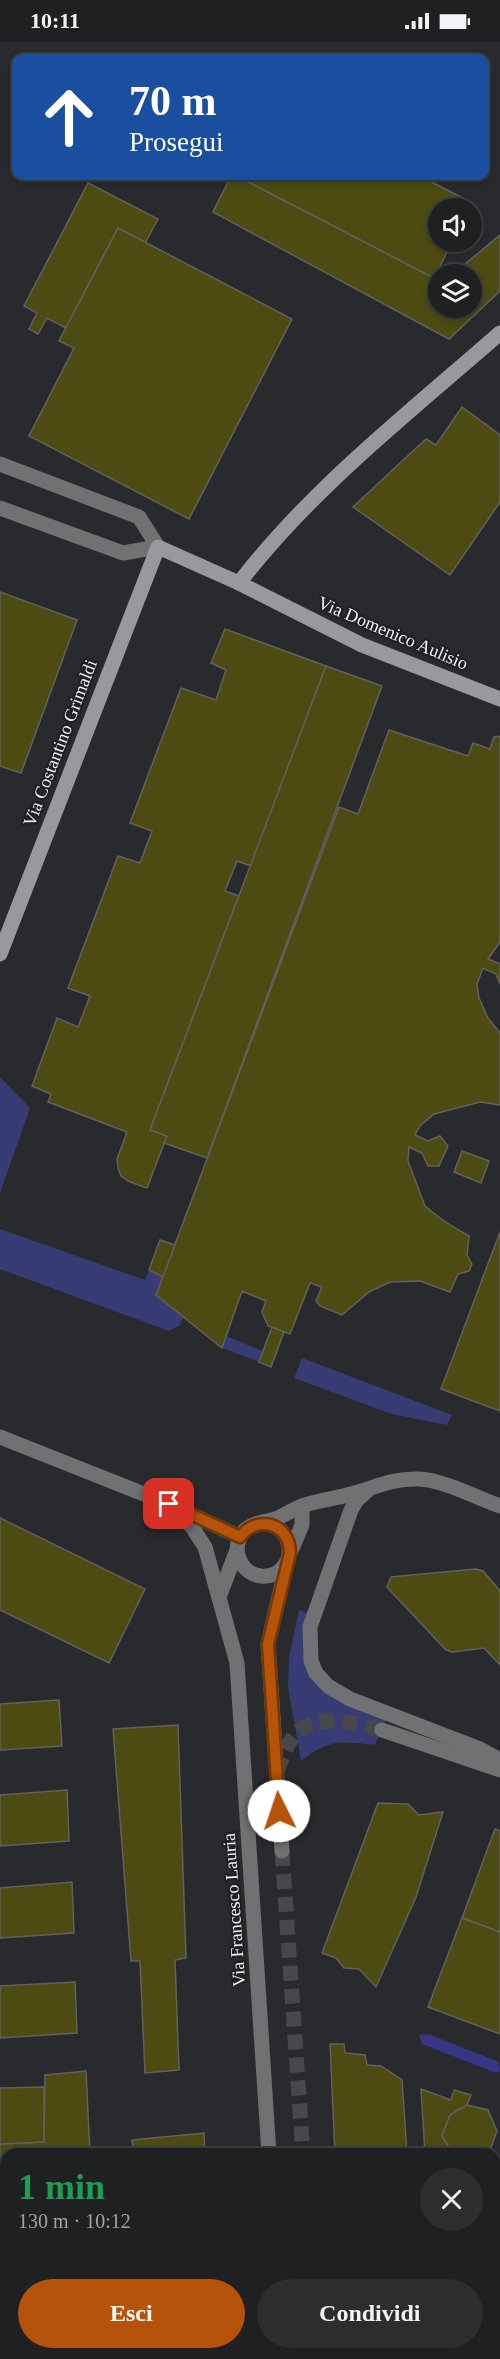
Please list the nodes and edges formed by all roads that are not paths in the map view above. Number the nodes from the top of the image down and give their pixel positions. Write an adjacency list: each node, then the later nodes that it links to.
1 (500, 333): 5 (main road)
2 (0, 464): 4 (street)
3 (0, 508): 4 (street)
4 (158, 547): 5 (main road, Via Domenico Aulisio); 7 (main road, Via Costantino Grimaldi)
5 (239, 584): 6 (main road, Via Domenico Aulisio)
6 (500, 699)
7 (0, 954)
8 (0, 1437): 10 (street)
9 (377, 1485): 11 (street); 12 (street); 18 (street)
10 (169, 1504): 14 (street); 16 (street, Via Francesco Lauria)
11 (302, 1506): 13 (street); 15 (street)
12 (500, 1506)
13 (262, 1523): 14 (street); 15 (street)
14 (238, 1544): 15 (street); 16 (street)
15 (289, 1556): 20 (street)
16 (219, 1598): 21 (street, Via Francesco Lauria)
17 (382, 1730): 19 (street)
18 (500, 1760)
19 (500, 1770)
20 (282, 1851)
21 (269, 2148)

